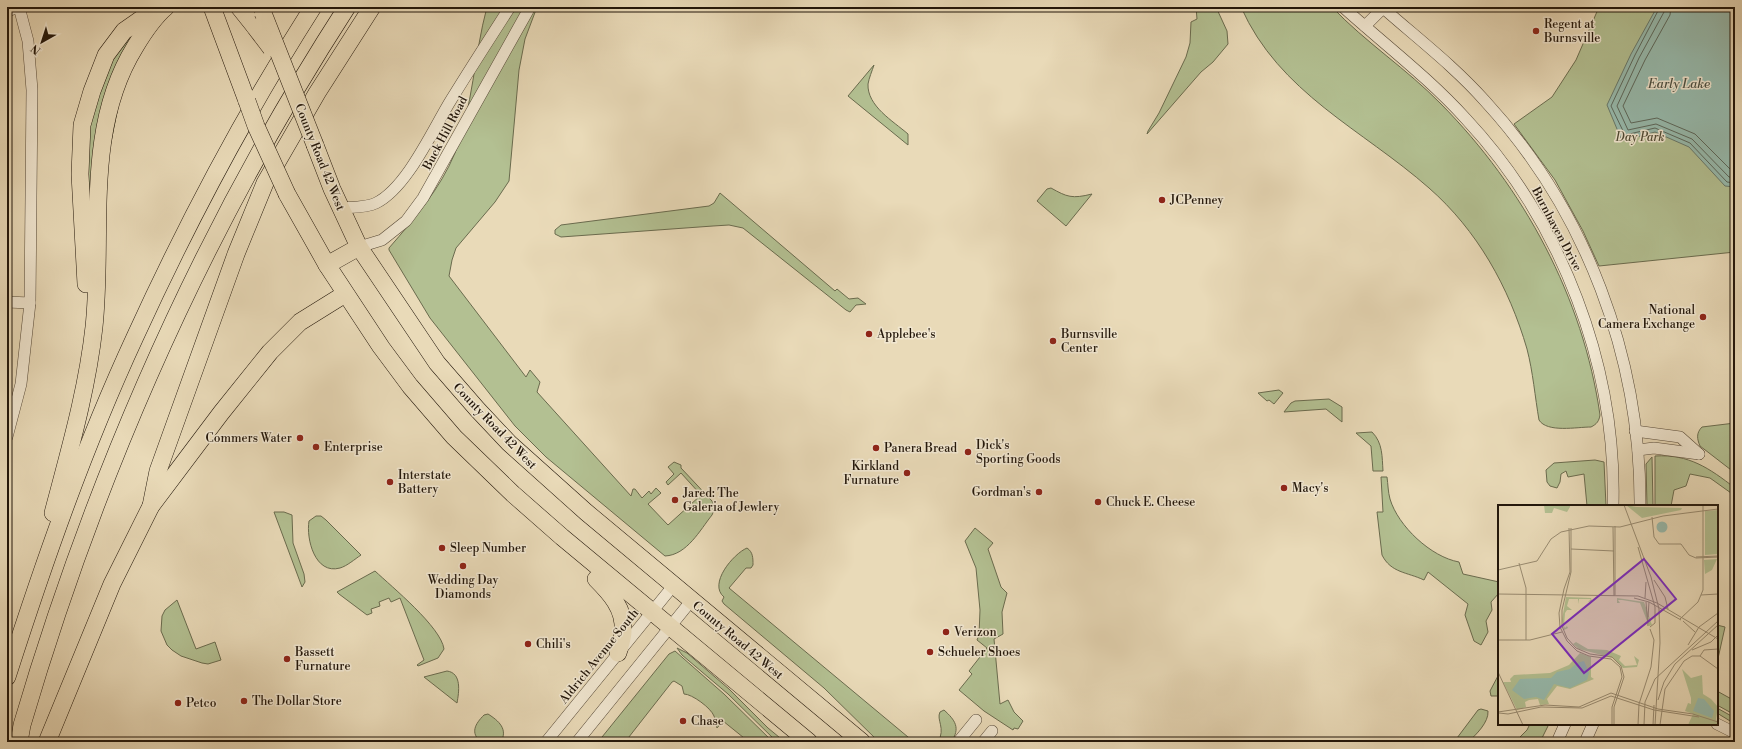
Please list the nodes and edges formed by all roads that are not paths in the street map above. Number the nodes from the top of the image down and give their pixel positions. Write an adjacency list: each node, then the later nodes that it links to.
1 (19, 7): 13 (street); 21 (street)
2 (159, 7): 22 (highway)
3 (166, 7): 22 (highway)
4 (212, 7): 18 (highway, bridge)
5 (238, 7): 14 (highway, County Road 42 West)
6 (313, 7): 34 (highway)
7 (347, 7): 44 (highway)
8 (372, 7): 29 (highway)
9 (510, 7): 16 (street, Buck Hill Road)
10 (530, 7): 17 (street, Buck Hill Road)
11 (1343, 7): 15 (street, Burnhaven Drive)
12 (1383, 7): 15 (street); 23 (street, Burnhaven Drive)
13 (7, 11)
14 (260, 16): 16 (highway, County Road 42 West, bridge)
15 (1365, 26): 27 (street, Burnhaven Drive)
16 (340, 208): 17 (highway, County Road 42 West)
17 (359, 247): 18 (highway); 30 (highway, County Road 42 West)
18 (327, 265): 19 (highway)
19 (345, 294): 26 (highway); 29 (highway)
20 (7, 302): 21 (street)
21 (30, 303): 24 (street)
22 (89, 365): 34 (highway)
23 (1635, 431): 25 (street, Burnhaven Drive); 25 (street)
24 (7, 437)
25 (1638, 450): 28 (street, Burnhaven Drive)
26 (513, 494): 32 (highway); 35 (highway)
27 (1613, 505)
28 (1640, 505)
29 (151, 506): 45 (highway)
30 (673, 586): 31 (highway, County Road 42 West); 32 (street, Aldrich Avenue South)
31 (692, 601): 33 (street); 49 (highway, County Road 42 West)
32 (651, 612): 33 (highway); 35 (street, Aldrich Avenue South)
33 (670, 628): 43 (highway); 47 (street)
34 (21, 633): 36 (highway)
35 (618, 653): 46 (street, Aldrich Avenue South)
36 (7, 677)
37 (976, 720): 50 (street)
38 (1565, 725): 52 (street)
39 (1593, 725): 53 (street)
40 (1718, 725): 42 (street)
41 (992, 732): 51 (street)
42 (1735, 734)
43 (804, 739): 48 (highway)
44 (19, 742)
45 (47, 742)
46 (546, 742)
47 (577, 742)
48 (812, 742)
49 (862, 742)
50 (958, 742)
51 (983, 742)
52 (1557, 742)
53 (1585, 742)

